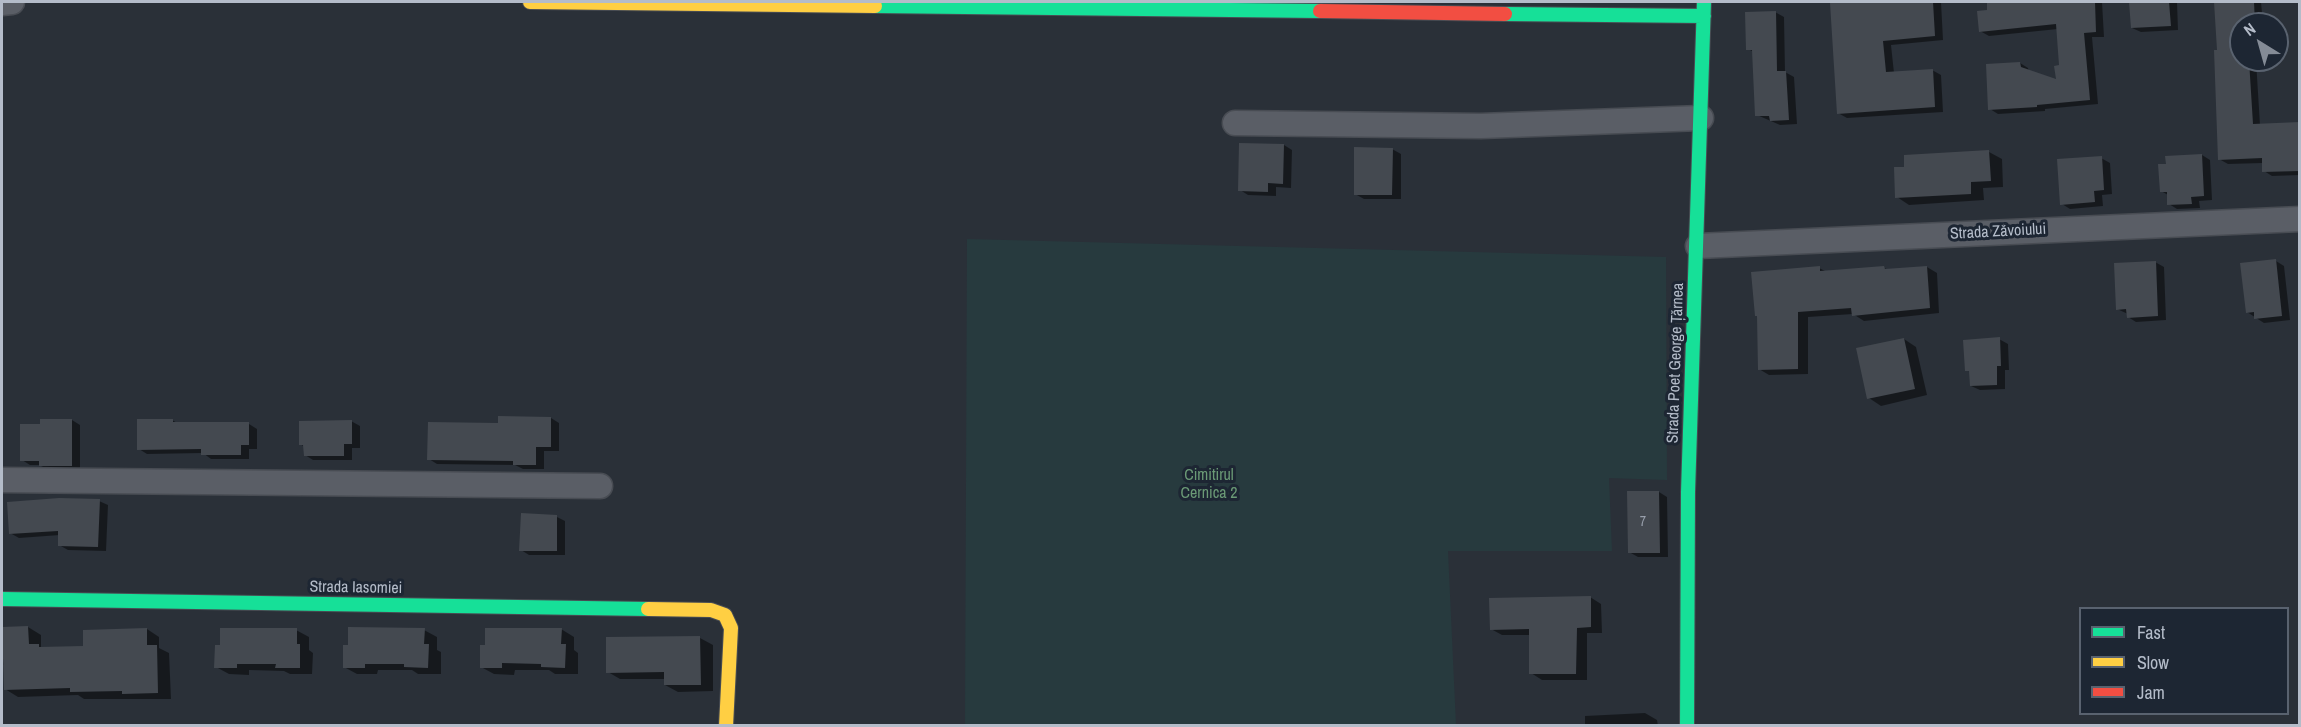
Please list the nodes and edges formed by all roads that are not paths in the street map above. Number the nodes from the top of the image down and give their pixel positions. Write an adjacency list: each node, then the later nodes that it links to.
1 (12, 2): 4 (street)
2 (530, 2): 5 (street)
3 (1704, 2): 5 (street, Strada Poet George Țărnea)
4 (2, 3)
5 (1704, 16): 6 (street, Strada Poet George Țărnea)
6 (1701, 118): 7 (street); 9 (street, Strada Poet George Țărnea)
7 (1235, 123)
8 (2300, 219): 9 (street, Strada Zăvoiului)
9 (1698, 246): 14 (street, Strada Poet George Țărnea)
10 (2, 480): 11 (street)
11 (600, 486)
12 (2, 599): 13 (street, Strada Iasomiei)
13 (726, 726)
14 (1687, 726)

